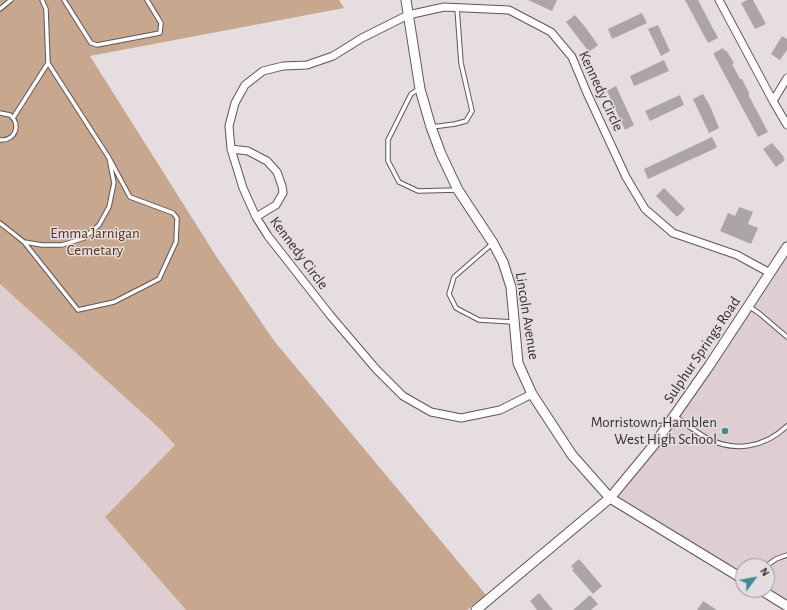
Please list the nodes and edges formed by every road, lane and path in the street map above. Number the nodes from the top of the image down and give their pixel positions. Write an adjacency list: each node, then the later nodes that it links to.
1 (11, 0): 8 (lane)
2 (42, 0): 10 (lane)
3 (64, 0): 4 (lane)
4 (147, 0)
5 (406, 0): 9 (street, Lincoln Avenue)
6 (719, 0): 13 (street)
7 (457, 8): 9 (street, Kennedy Circle); 17 (lane); 27 (street, Kennedy Circle)
8 (0, 9)
9 (408, 15): 12 (street, Lincoln Avenue); 19 (street, Kennedy Circle)
10 (48, 63): 15 (lane); 20 (lane)
11 (787, 78): 13 (street)
12 (420, 88): 17 (street, Lincoln Avenue); 21 (lane)
13 (772, 101): 16 (street)
14 (0, 114): 15 (lane)
15 (13, 118): 18 (lane)
16 (787, 125)
17 (431, 127): 21 (street, Lincoln Avenue)
18 (0, 140)
19 (231, 149): 22 (street, Kennedy Circle); 22 (street)
20 (109, 158): 24 (lane); 24 (lane)
21 (458, 190): 25 (street, Lincoln Avenue)
22 (256, 217): 31 (street, Kennedy Circle)
23 (0, 223): 24 (lane)
24 (24, 242)
25 (493, 243): 29 (street, Lincoln Avenue); 29 (lane)
26 (787, 247): 27 (street, Sulphur Springs Road)
27 (770, 273): 28 (street, Sulphur Springs Road)
28 (749, 306): 30 (lane); 32 (street, Sulphur Springs Road)
29 (514, 322): 31 (street, Lincoln Avenue)
30 (787, 337)
31 (532, 394): 34 (street, Lincoln Avenue)
32 (674, 416): 33 (lane); 34 (street, Sulphur Springs Road)
33 (787, 426)
34 (610, 498): 37 (street, Lincoln Avenue); 40 (street, Sulphur Springs Road)
35 (787, 555): 36 (lane)
36 (775, 560)
37 (735, 574)
38 (774, 598): 39 (street)
39 (787, 606)
40 (480, 609)

